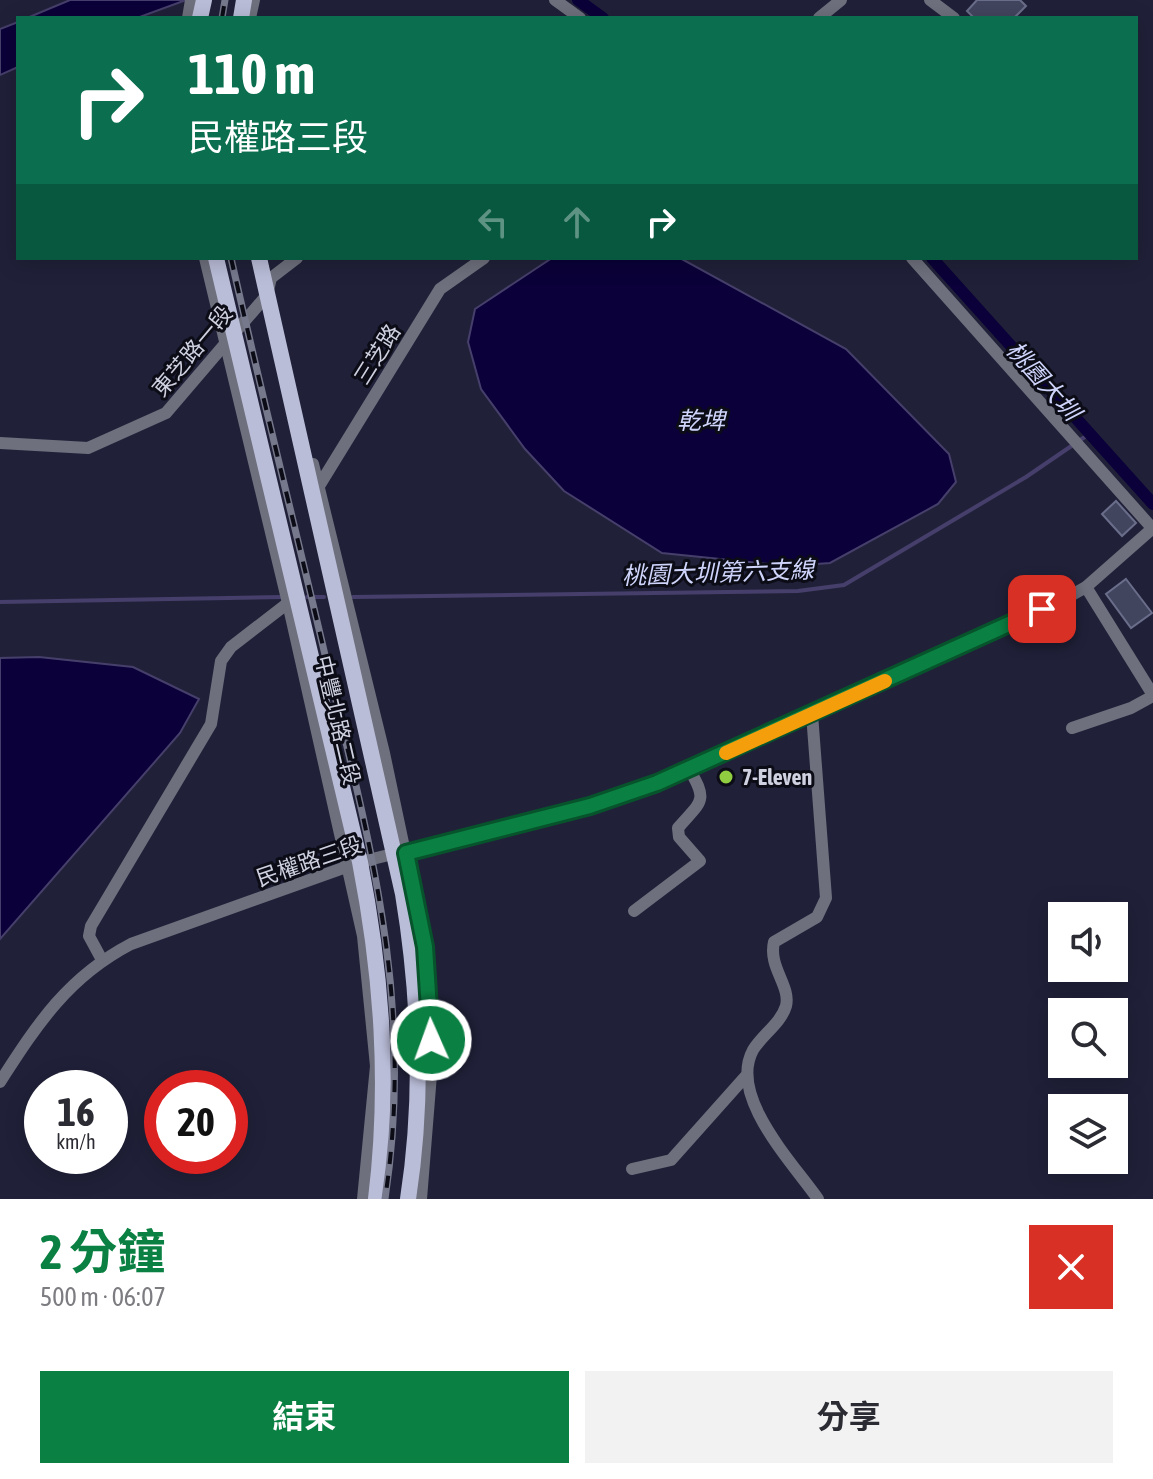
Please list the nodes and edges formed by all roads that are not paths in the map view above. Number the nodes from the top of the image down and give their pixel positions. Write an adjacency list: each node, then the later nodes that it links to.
1 (555, 0): 4 (street)
2 (841, 0): 5 (street)
3 (930, 0): 6 (street)
4 (577, 16)
5 (821, 16)
6 (951, 16)
7 (206, 260): 16 (street, 中豐北路二段)
8 (216, 260): 16 (main road, 中豐北路二段)
9 (259, 260): 15 (main road, 中豐北路二段)
10 (267, 260): 14 (street, 中豐北路二段)
11 (294, 260): 14 (street)
12 (481, 260): 18 (street, 三芝路)
13 (914, 260): 19 (street)
14 (271, 278): 15 (street, 東芝路一段); 18 (street, 中豐北路二段)
15 (267, 295): 16 (street, 東芝路一段); 26 (main road, 中豐北路二段)
16 (229, 337): 17 (street, 東芝路一段); 21 (street, 中豐北路二段); 27 (main road, 中豐北路二段)
17 (0, 443)
18 (319, 486): 26 (street, 中豐北路二段)
19 (1153, 528): 20 (street, 民權路三段)
20 (1086, 587): 22 (street); 23 (street, 民權路三段)
21 (288, 603): 27 (street, 中豐北路二段); 29 (street)
22 (1153, 696): 24 (street)
23 (812, 714): 25 (street, 民權路三段); 30 (street)
24 (1072, 728)
25 (689, 769): 26 (street, 民權路三段); 28 (street)
26 (399, 855): 27 (street, 民權路三段); 35 (main road, 中豐北路二段); 36 (street, 中豐北路二段)
27 (354, 863): 29 (street, 民權路三段); 33 (street, 中豐北路二段); 34 (main road, 中豐北路二段)
28 (634, 911)
29 (102, 960): 31 (street, 民權路三段)
30 (745, 1077): 32 (street); 37 (street)
31 (0, 1082)
32 (632, 1169)
33 (363, 1199)
34 (376, 1199)
35 (408, 1199)
36 (421, 1199)
37 (818, 1199)

